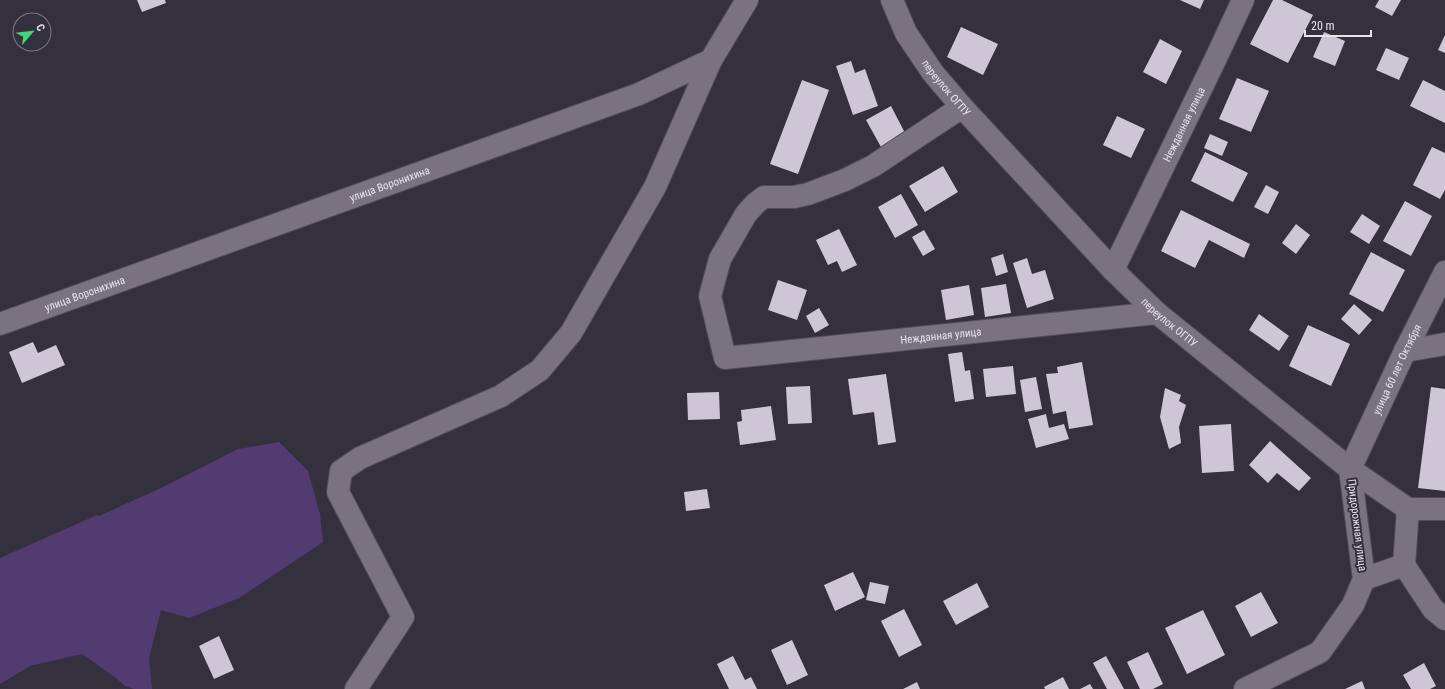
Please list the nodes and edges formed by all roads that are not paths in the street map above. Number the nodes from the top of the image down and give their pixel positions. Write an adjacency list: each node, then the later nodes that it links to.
1 (747, 0): 4 (street)
2 (892, 0): 5 (street, переулок ОГПУ)
3 (1243, 0): 6 (street, Нежданная улица)
4 (711, 60): 9 (street, улица Воронихина); 18 (street)
5 (962, 107): 6 (street, переулок ОГПУ); 8 (street, Нежданная улица)
6 (1113, 270): 8 (street, переулок ОГПУ)
7 (1445, 272): 11 (street, улица 60 лет Октября)
8 (1157, 313): 12 (street, переулок ОГПУ)
9 (0, 324)
10 (1445, 344): 11 (street)
11 (1405, 351): 12 (street, улица 60 лет Октября)
12 (1350, 469): 13 (street, переулок ОГПУ); 16 (street, Придорожная улица)
13 (1408, 508): 14 (street); 15 (street)
14 (1445, 509)
15 (1404, 565): 16 (street); 17 (street)
16 (1364, 579): 19 (street, Придорожная улица)
17 (1445, 619)
18 (356, 689)
19 (1245, 689)

